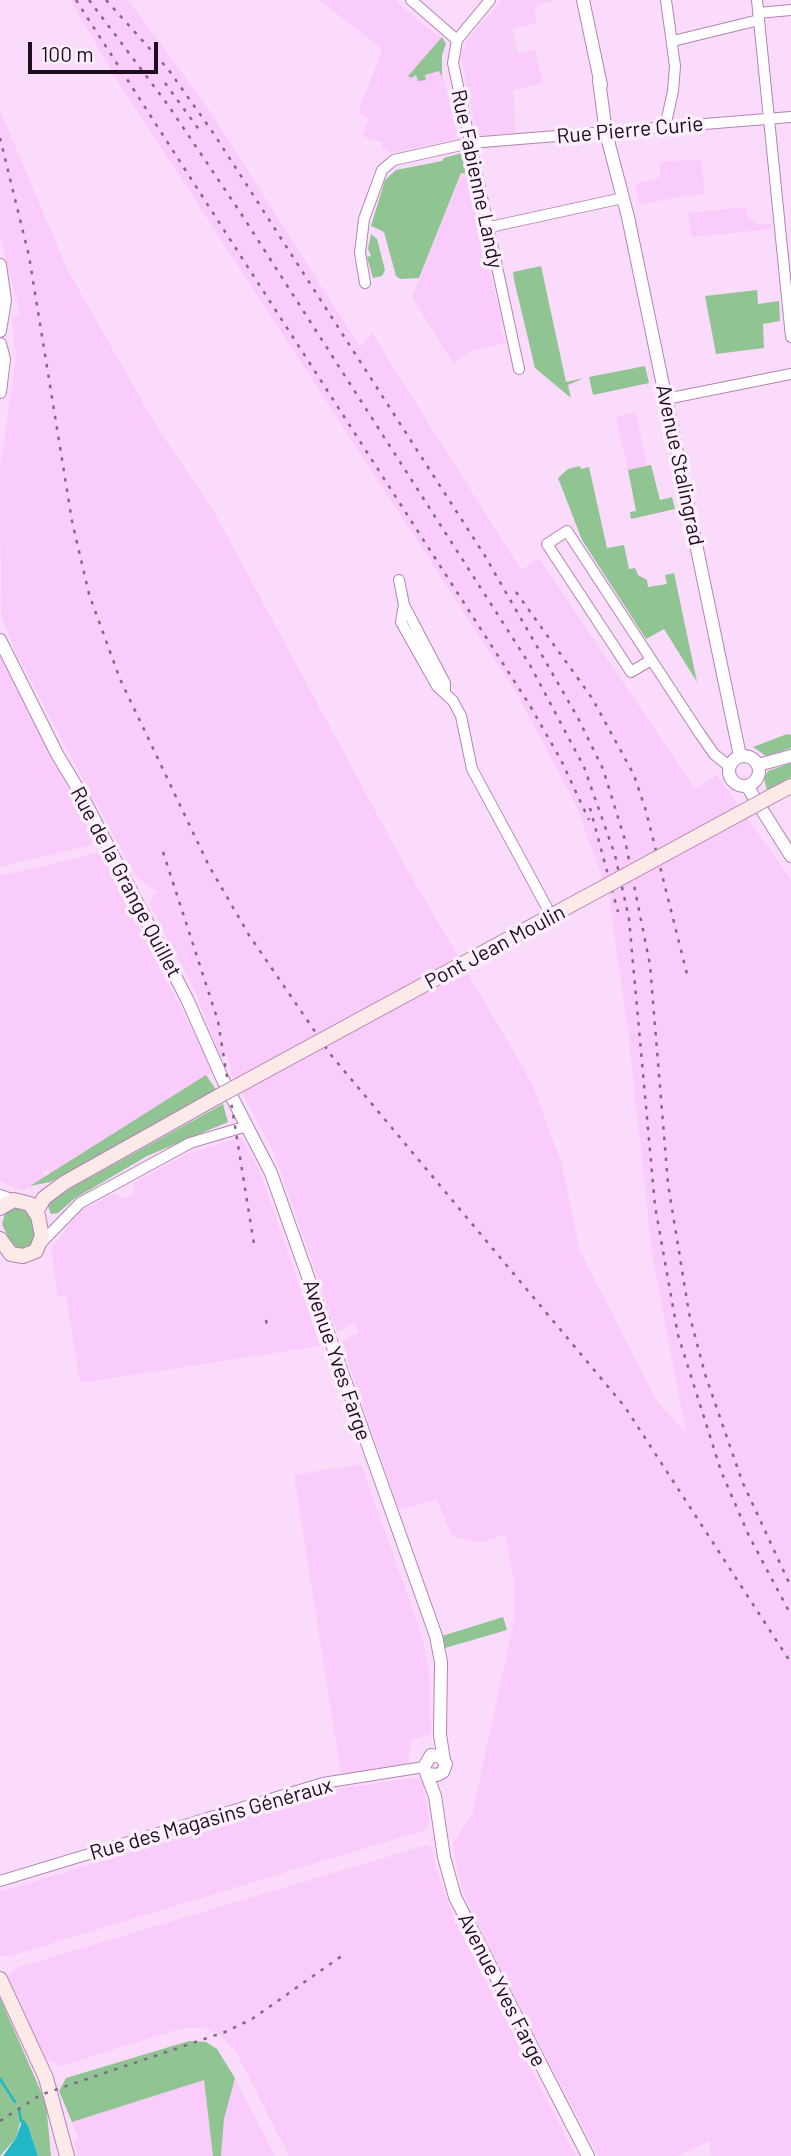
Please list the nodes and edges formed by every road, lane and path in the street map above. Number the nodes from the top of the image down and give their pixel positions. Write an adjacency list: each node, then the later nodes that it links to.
1 (411, 0): 10 (street)
2 (490, 0): 10 (street)
3 (575, 0): 9 (street, Avenue Stalingrad)
4 (583, 0): 9 (street, Avenue Stalingrad)
5 (666, 0): 11 (street)
6 (757, 0): 8 (street)
7 (791, 10): 8 (street)
8 (759, 17): 11 (street); 13 (street)
9 (589, 38): 15 (street, Avenue Stalingrad)
10 (457, 40): 16 (street, Rue Fabienne Landy)
11 (673, 41): 14 (street)
12 (791, 117): 13 (street, Rue Pierre Curie)
13 (769, 118): 14 (street, Rue Pierre Curie); 21 (street)
14 (665, 127): 15 (street, Rue Pierre Curie)
15 (610, 132): 16 (street, Rue Pierre Curie); 17 (street, Avenue Stalingrad)
16 (470, 143): 18 (street, Rue Fabienne Landy); 20 (street, Rue Pierre Curie)
17 (623, 198): 18 (street); 29 (street, Avenue Stalingrad)
18 (490, 227): 26 (street, Rue Fabienne Landy)
19 (1, 271): 22 (street); 23 (street)
20 (365, 283)
21 (789, 288): 24 (street)
22 (0, 306)
23 (0, 331)
24 (791, 337)
25 (0, 344): 28 (street)
26 (519, 369)
27 (791, 374): 29 (street)
28 (0, 392)
29 (666, 399): 33 (street, Avenue Stalingrad)
30 (399, 580): 40 (street)
31 (0, 640): 41 (street, Rue de la Grange Quillet)
32 (651, 660): 32 (street); 36 (street)
33 (740, 756): 35 (street); 36 (street)
34 (791, 756): 35 (street)
35 (758, 765): 37 (street)
36 (729, 766): 37 (street)
37 (747, 786): 39 (street)
38 (791, 786): 40 (main road, Pont Jean Moulin, bridge)
39 (791, 856)
40 (552, 917): 42 (main road, Pont Jean Moulin, bridge)
41 (247, 1126): 46 (street); 51 (street, Avenue Yves Farge)
42 (64, 1183): 44 (main road); 47 (main road)
43 (0, 1195): 44 (street)
44 (16, 1200): 45 (main road); 47 (main road)
45 (0, 1208)
46 (70, 1209): 47 (street); 49 (street)
47 (37, 1214): 49 (main road)
48 (0, 1239): 50 (main road)
49 (42, 1242): 50 (main road)
50 (7, 1255)
51 (440, 1735): 52 (street, Avenue Yves Farge); 53 (street, Avenue Yves Farge)
52 (428, 1765): 53 (street); 53 (street); 54 (street, Avenue Yves Farge); 55 (street, Rue des Magasins Généraux)
53 (444, 1766): 54 (street, Avenue Yves Farge)
54 (439, 1816): 58 (street, Avenue Yves Farge)
55 (0, 1881)
56 (0, 1979): 57 (main road)
57 (67, 2156)
58 (588, 2156)

